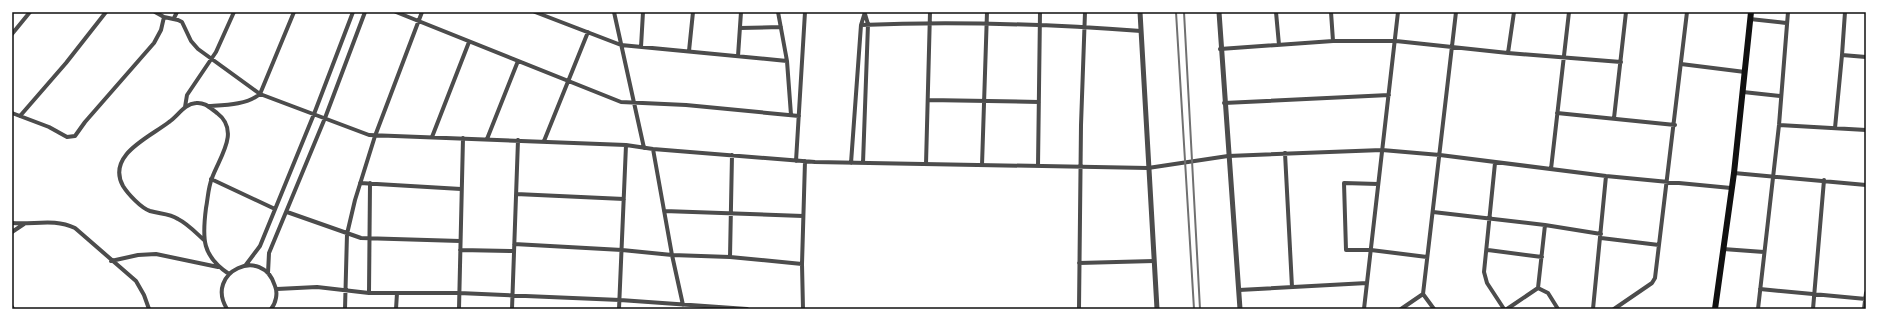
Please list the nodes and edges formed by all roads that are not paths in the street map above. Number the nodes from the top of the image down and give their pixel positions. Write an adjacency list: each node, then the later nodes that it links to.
1 (30, 12): 50 (street)
2 (106, 12): 89 (street)
3 (155, 12): 36 (street)
4 (177, 12): 37 (street)
5 (234, 12): 65 (street)
6 (294, 12): 73 (street)
7 (353, 12): 87 (street)
8 (365, 12): 91 (street)
9 (396, 12): 38 (street)
10 (422, 12): 38 (street)
11 (535, 12): 49 (street)
12 (614, 12): 54 (street)
13 (643, 12): 56 (street)
14 (693, 12): 59 (street)
15 (742, 12): 47 (street)
16 (778, 12): 46 (street)
17 (805, 12): 90 (street)
18 (930, 12): 39 (street)
19 (987, 12): 42 (street)
20 (1040, 12): 44 (street)
21 (1085, 12): 45 (street)
22 (1140, 12): 48 (street)
23 (1219, 12): 58 (street)
24 (1276, 12): 55 (street)
25 (1331, 12): 51 (street)
26 (1398, 12): 52 (street)
27 (1456, 12): 57 (street)
28 (1514, 12): 60 (street)
29 (1569, 12): 63 (street)
30 (1626, 12): 68 (street)
31 (1687, 12): 69 (street)
32 (1788, 12): 40 (street)
33 (1845, 12): 61 (street)
34 (864, 13): 41 (street); 43 (street)
35 (1750, 15): 40 (street); 70 (main road)
36 (164, 17): 37 (street); 89 (street)
37 (174, 18): 65 (street)
38 (419, 21): 53 (street); 97 (street)
39 (930, 22): 41 (street); 42 (street); 78 (street)
40 (1786, 23): 75 (street)
41 (868, 24): 43 (street); 77 (street)
42 (987, 24): 44 (street); 79 (street)
43 (861, 25): 76 (street)
44 (1040, 25): 45 (street); 80 (street)
45 (1085, 26): 48 (street); 119 (street)
46 (781, 27): 47 (street); 67 (street)
47 (740, 28): 62 (street)
48 (1140, 31): 120 (street)
49 (588, 32): 54 (street); 71 (street)
50 (12, 34)
51 (1333, 41): 52 (street); 55 (street)
52 (1396, 41): 57 (street); 74 (street)
53 (469, 42): 66 (street); 98 (street)
54 (621, 45): 56 (street); 81 (street)
55 (1279, 45): 58 (street)
56 (641, 47): 59 (street)
57 (1452, 47): 60 (street); 108 (street)
58 (1220, 49): 82 (street)
59 (689, 51): 62 (street)
60 (1508, 53): 63 (street)
61 (1842, 55): 64 (street); 95 (street)
62 (738, 56): 67 (street)
63 (1564, 57): 68 (street); 86 (street)
64 (1866, 57)
65 (212, 58): 73 (street); 84 (street)
66 (518, 61): 71 (street); 100 (street)
67 (787, 61): 88 (street)
68 (1621, 62): 92 (street)
69 (1681, 64): 70 (street); 93 (street)
70 (1745, 72): 72 (main road)
71 (568, 81): 81 (street); 102 (street)
72 (1743, 92): 75 (street); 122 (main road)
73 (260, 94): 83 (street); 87 (street)
74 (1389, 94): 82 (street); 106 (street)
75 (1780, 96): 94 (street)
76 (856, 98): 77 (street); 113 (street)
77 (865, 98): 114 (street)
78 (928, 100): 79 (street); 116 (street)
79 (984, 100): 80 (street); 117 (street)
80 (1039, 102): 118 (street)
81 (634, 104): 88 (street); 104 (street)
82 (1224, 104): 110 (street)
83 (209, 106): 84 (street); 125 (street)
84 (185, 107): 150 (street)
85 (12, 112): 89 (street)
86 (1557, 113): 92 (street); 121 (street)
87 (314, 114): 91 (street); 136 (street)
88 (791, 115): 90 (street)
89 (20, 116)
90 (799, 116): 111 (street)
91 (325, 118): 97 (street); 138 (street)
92 (1614, 118): 93 (street)
93 (1675, 125): 128 (street)
94 (1778, 125): 95 (street); 124 (street)
95 (1835, 128): 96 (street)
96 (1866, 130)
97 (375, 136): 98 (street); 127 (street)
98 (432, 137): 99 (street)
99 (463, 138): 100 (street); 133 (street)
100 (487, 139): 101 (street)
101 (518, 140): 102 (street); 134 (street)
102 (544, 141): 103 (street)
103 (626, 145): 104 (street); 135 (street)
104 (644, 148): 105 (street)
105 (653, 149): 109 (street); 137 (street)
106 (1382, 150): 107 (street); 108 (street); 130 (street)
107 (1285, 153): 110 (street); 174 (street)
108 (1440, 154): 115 (street); 139 (street)
109 (732, 155): 111 (street); 140 (street)
110 (1228, 156): 120 (street); 179 (street)
111 (796, 161): 112 (street)
112 (805, 161): 113 (street); 141 (street)
113 (851, 163): 114 (street)
114 (863, 163): 116 (street)
115 (1495, 163): 121 (street); 142 (street)
116 (926, 164): 117 (street)
117 (982, 165): 118 (street)
118 (1038, 166): 119 (street)
119 (1080, 167): 120 (street); 167 (street)
120 (1148, 168): 166 (street)
121 (1551, 169): 123 (street)
122 (1734, 173): 124 (street); 132 (main road)
123 (1606, 176): 128 (street); 148 (street)
124 (1772, 176): 126 (street); 160 (street)
125 (212, 179): 136 (street); 150 (street)
126 (1824, 180): 131 (street); 185 (street)
127 (360, 182): 129 (street); 147 (street)
128 (1668, 182): 132 (street); 153 (street)
129 (370, 183): 133 (street); 149 (street)
130 (1378, 184): 157 (street); 157 (street)
131 (1866, 185)
132 (1731, 188): 154 (main road)
133 (461, 189): 151 (street)
134 (516, 194): 135 (street); 152 (street)
135 (624, 199): 156 (street)
136 (275, 209): 169 (street)
137 (664, 211): 140 (street); 161 (street)
138 (287, 212): 147 (street); 171 (street)
139 (1433, 212): 142 (street); 163 (street)
140 (732, 214): 141 (street); 162 (street)
141 (803, 216): 168 (street)
142 (1491, 219): 145 (street); 158 (street)
143 (12, 223): 144 (street)
144 (24, 224): 146 (street); 165 (street)
145 (1545, 225): 148 (street); 164 (street)
146 (12, 232)
147 (347, 234): 149 (street); 177 (street)
148 (1601, 236): 153 (street); 210 (street)
149 (369, 238): 151 (street); 180 (street)
150 (204, 240): 170 (street)
151 (460, 241): 155 (street)
152 (514, 244): 156 (street); 159 (street)
153 (1659, 245): 211 (street)
154 (1722, 248): 160 (street); 212 (main road)
155 (460, 250): 159 (street); 183 (street)
156 (622, 250): 161 (street); 188 (street)
157 (1371, 250): 163 (street); 173 (street)
158 (1488, 250): 164 (street); 207 (street)
159 (514, 251): 186 (street)
160 (1764, 252): 178 (street)
161 (672, 255): 162 (street); 189 (street)
162 (730, 257): 168 (street)
163 (1427, 257): 184 (street)
164 (1542, 257): 175 (street)
165 (111, 261): 170 (street); 191 (street)
166 (1154, 261): 167 (street); 202 (street)
167 (1079, 263): 201 (street)
168 (802, 264): 200 (street)
169 (245, 266): 171 (street); 172 (street)
170 (218, 267): 172 (street)
171 (268, 273): 176 (street)
172 (229, 274): 192 (street)
173 (1367, 283): 174 (street); 204 (street)
174 (1292, 287): 179 (street)
175 (1538, 288): 208 (street); 209 (street)
176 (276, 289): 177 (street); 193 (street)
177 (345, 289): 180 (street); 194 (street)
178 (1760, 289): 185 (street); 213 (street)
179 (1239, 290): 203 (street)
180 (369, 293): 181 (street)
181 (397, 293): 183 (street); 195 (street)
182 (1866, 293): 187 (street)
183 (459, 294): 186 (street); 196 (street)
184 (1423, 294): 205 (street); 206 (street)
185 (1815, 294): 187 (street); 214 (street)
186 (512, 297): 188 (street); 197 (street)
187 (1866, 299): 215 (street)
188 (620, 300): 189 (street); 198 (street)
189 (684, 305): 190 (street)
190 (700, 308): 199 (street)
191 (149, 309)
192 (227, 309)
193 (271, 309)
194 (345, 309)
195 (396, 309)
196 (459, 309)
197 (512, 309)
198 (619, 309)
199 (747, 309)
200 (803, 309)
201 (1079, 309)
202 (1157, 309)
203 (1240, 309)
204 (1364, 309)
205 (1401, 309)
206 (1434, 309)
207 (1504, 309)
208 (1507, 309)
209 (1558, 309)
210 (1593, 309)
211 (1614, 309)
212 (1715, 309)
213 (1758, 309)
214 (1813, 309)
215 (1864, 309)

